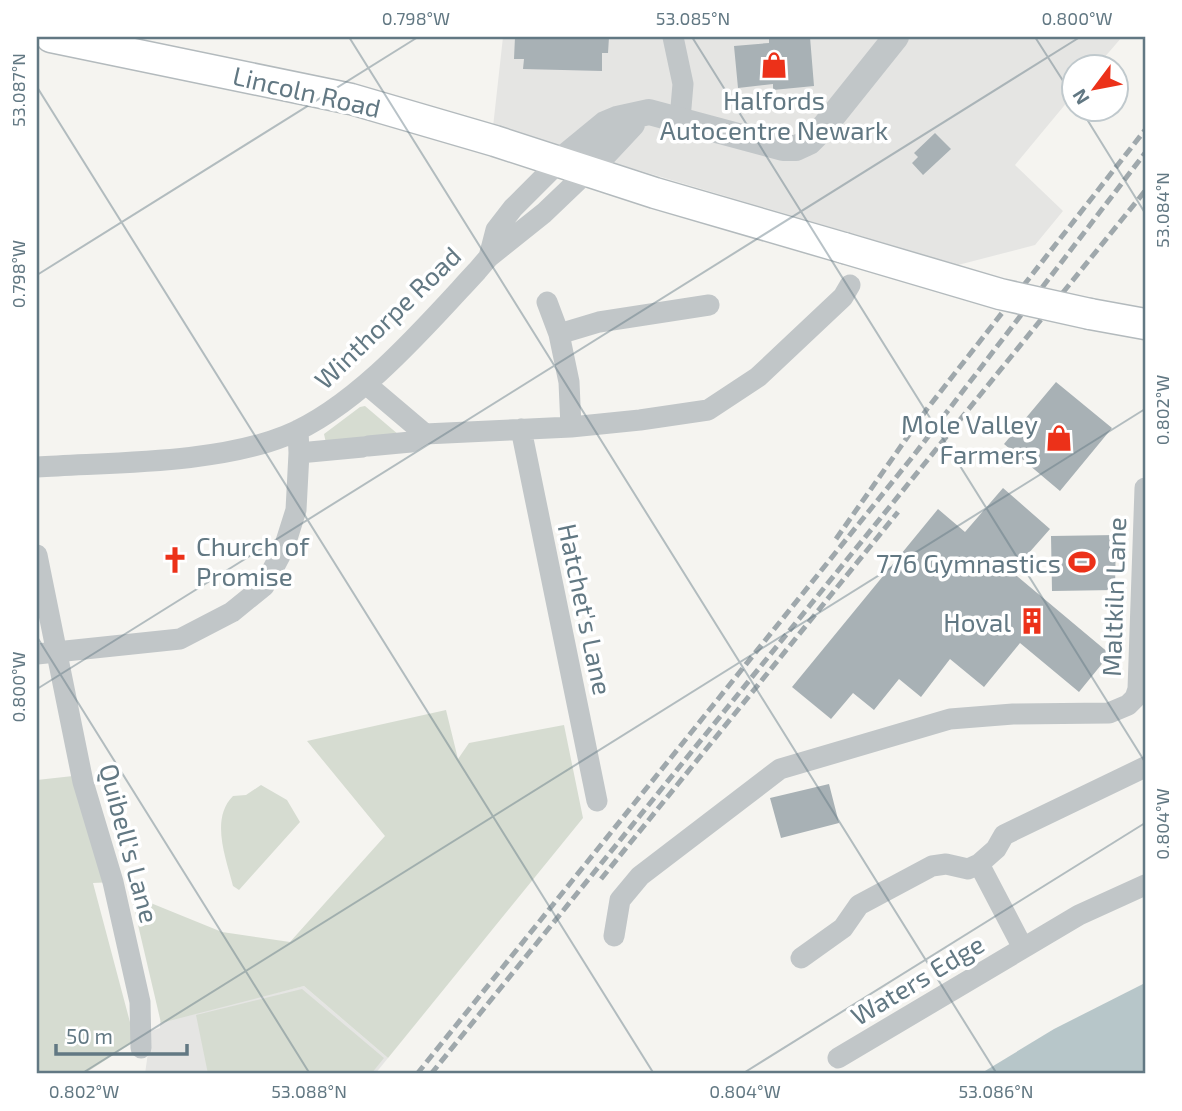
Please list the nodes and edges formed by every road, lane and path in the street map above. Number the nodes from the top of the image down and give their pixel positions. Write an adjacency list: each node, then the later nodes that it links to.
1 (51, 37): 6 (main road, Lincoln Road)
2 (674, 37): 5 (street)
3 (896, 37): 5 (street)
4 (631, 117): 5 (street); 6 (street); 7 (street)
5 (680, 119)
6 (560, 161): 7 (main road, Lincoln Road); 8 (street, Winthorpe Road)
7 (588, 172): 8 (street, Winthorpe Road); 12 (main road, Lincoln Road, bridge)
8 (489, 257): 14 (street, Winthorpe Road)
9 (850, 285): 15 (street)
10 (547, 302): 13 (street)
11 (709, 305): 13 (street)
12 (1145, 324)
13 (559, 334): 15 (street)
14 (366, 384): 17 (street, Winthorpe Road); 18 (street)
15 (571, 426): 16 (street)
16 (521, 429): 18 (street); 25 (street, Hatchet's Lane)
17 (298, 430): 19 (street); 20 (street, Winthorpe Road)
18 (425, 434): 19 (street)
19 (299, 453): 23 (street)
20 (37, 467)
21 (1145, 488): 28 (street, Maltkiln Lane)
22 (37, 555): 23 (street, Quibell's Lane)
23 (47, 653): 31 (street, Quibell's Lane)
24 (1145, 767): 26 (street)
25 (597, 801)
26 (979, 864): 29 (street, Waters Edge); 30 (street)
27 (1145, 885): 29 (street, Waters Edge)
28 (614, 936)
29 (1023, 948): 32 (street, Waters Edge)
30 (801, 958)
31 (141, 1048)
32 (838, 1058)

